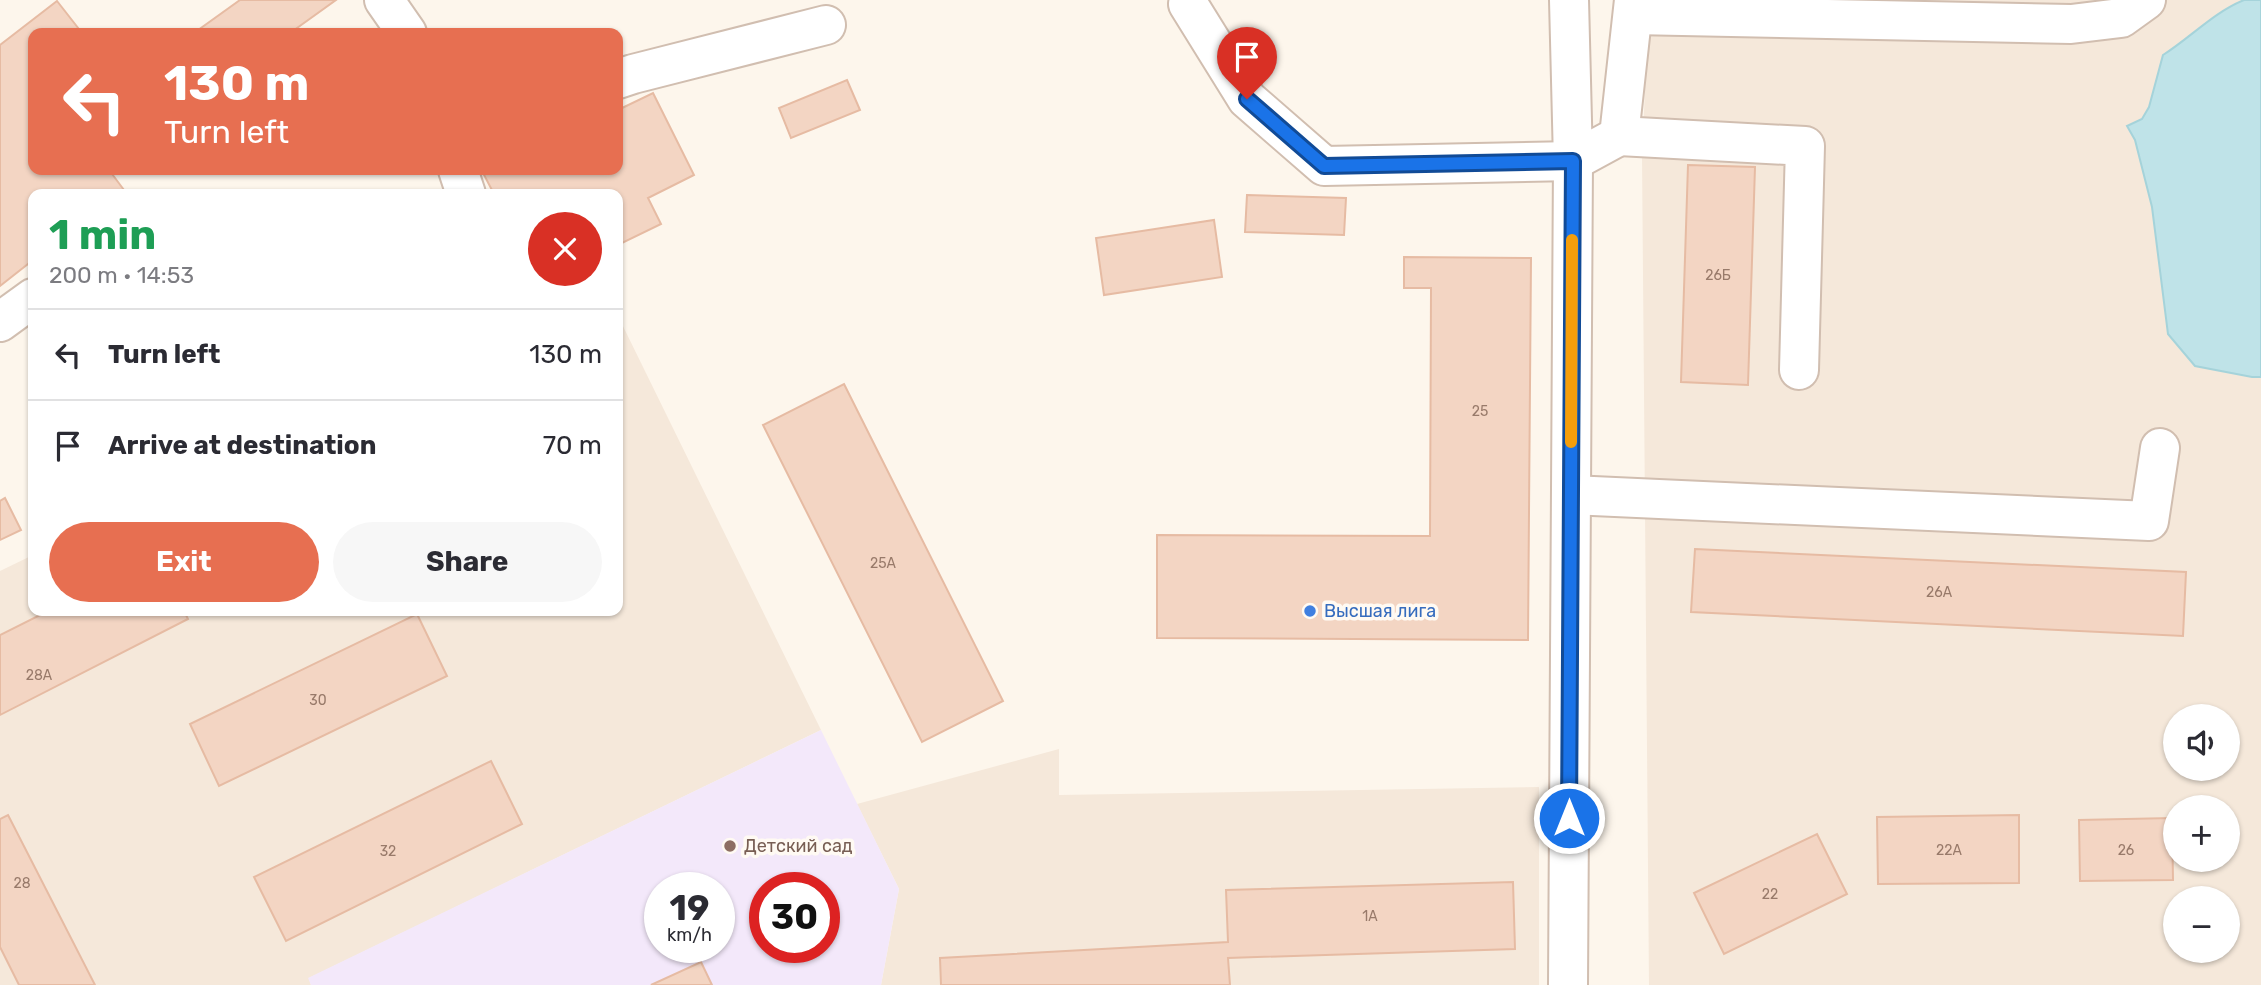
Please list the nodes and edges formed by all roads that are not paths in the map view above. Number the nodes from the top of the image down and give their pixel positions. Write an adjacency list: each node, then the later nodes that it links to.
1 (384, 0): 7 (street)
2 (1569, 0): 10 (street)
3 (2146, 0): 5 (street)
4 (1188, 4): 10 (street)
5 (1634, 7): 9 (street)
6 (826, 25): 8 (street)
7 (404, 28)
8 (623, 77)
9 (1619, 136): 10 (street); 13 (street)
10 (1573, 161): 15 (street)
11 (28, 302): 12 (street)
12 (0, 323)
13 (1799, 370)
14 (2160, 448): 15 (street)
15 (1571, 495): 16 (street)
16 (1568, 985)

